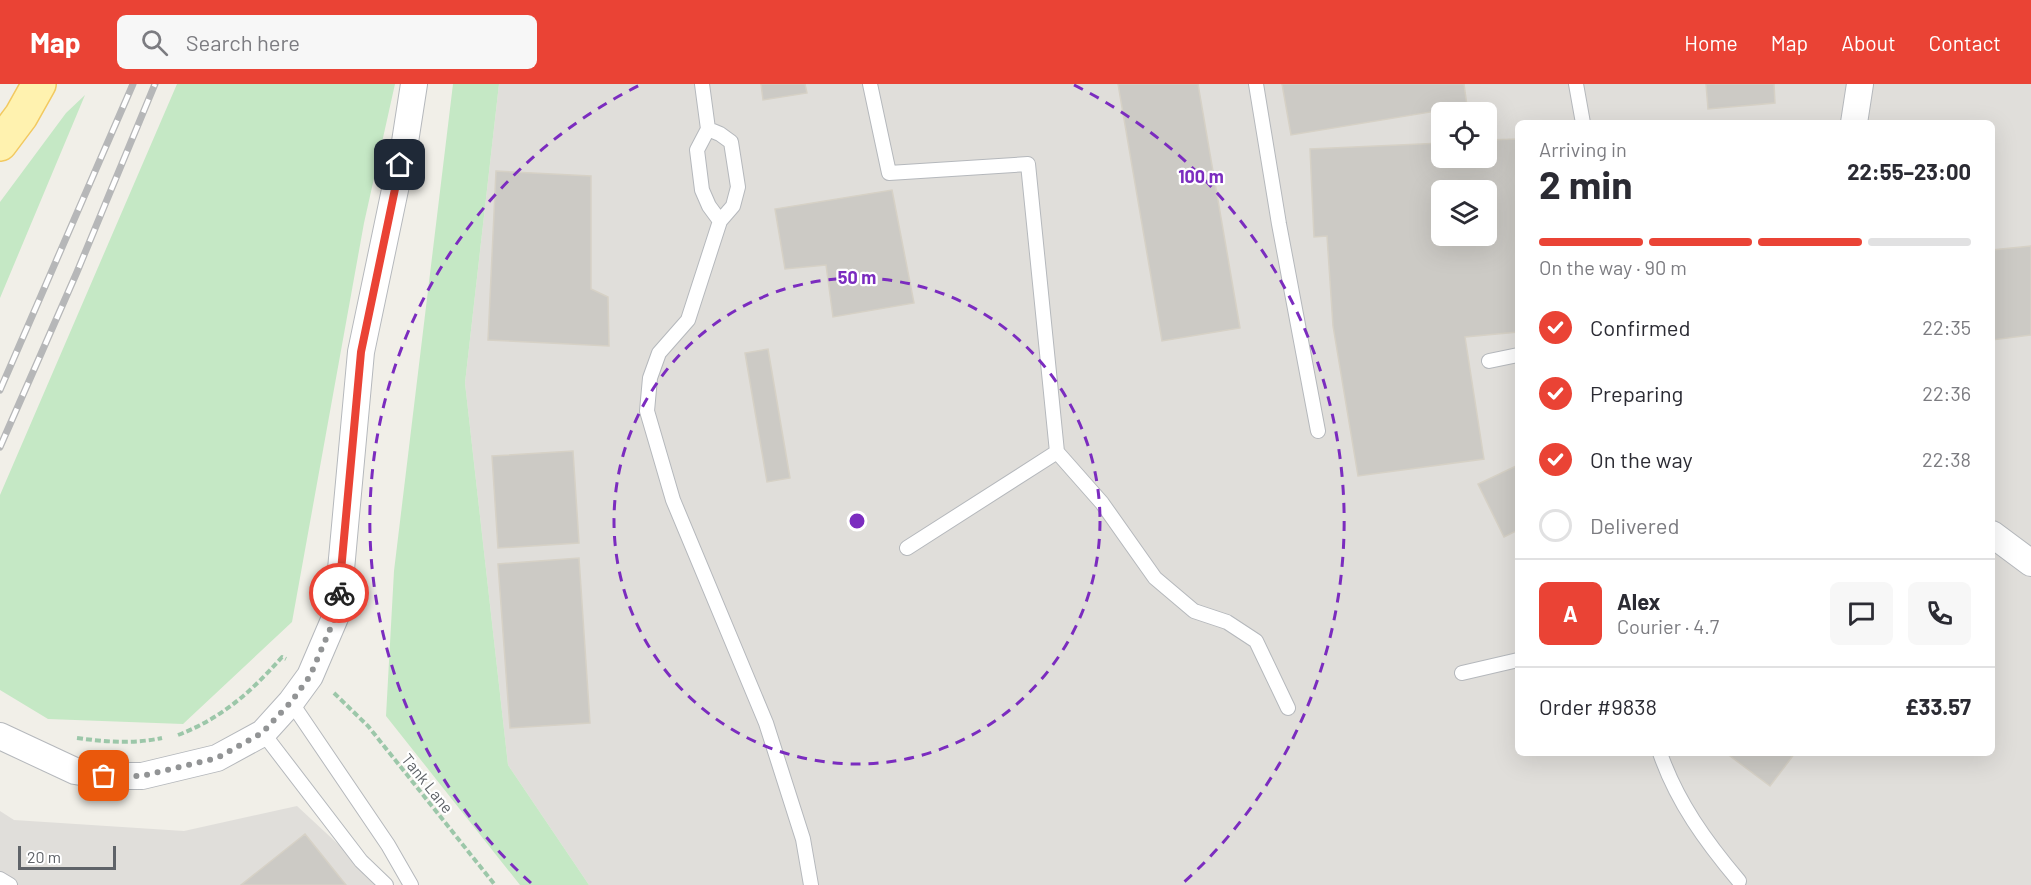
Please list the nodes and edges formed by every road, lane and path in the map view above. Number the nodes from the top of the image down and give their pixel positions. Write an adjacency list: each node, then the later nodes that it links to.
1 (39, 84): 11 (main road)
2 (414, 84): 24 (street)
3 (702, 84): 10 (lane)
4 (870, 84): 16 (lane)
5 (1256, 84): 15 (lane)
6 (1576, 84): 8 (lane)
7 (1860, 84): 9 (street)
8 (1582, 120)
9 (1854, 120)
10 (708, 129): 12 (lane); 12 (lane)
11 (0, 144)
12 (720, 221): 36 (lane)
13 (1515, 356): 14 (lane)
14 (1489, 361)
15 (1318, 431)
16 (1057, 452): 18 (lane); 25 (lane)
17 (1995, 536): 19 (street)
18 (908, 548)
19 (2031, 563)
20 (282, 657): 28 (path)
21 (1515, 661): 22 (lane)
22 (1462, 673)
23 (341, 698): 35 (path, Tank Lane)
24 (291, 702): 26 (street); 34 (lane)
25 (1288, 708)
26 (262, 733): 27 (street); 33 (lane)
27 (0, 736)
28 (67, 736)
29 (1661, 756): 31 (lane)
30 (0, 879): 32 (lane)
31 (1739, 881)
32 (10, 885)
33 (386, 885)
34 (411, 885)
35 (495, 885)
36 (811, 885)

